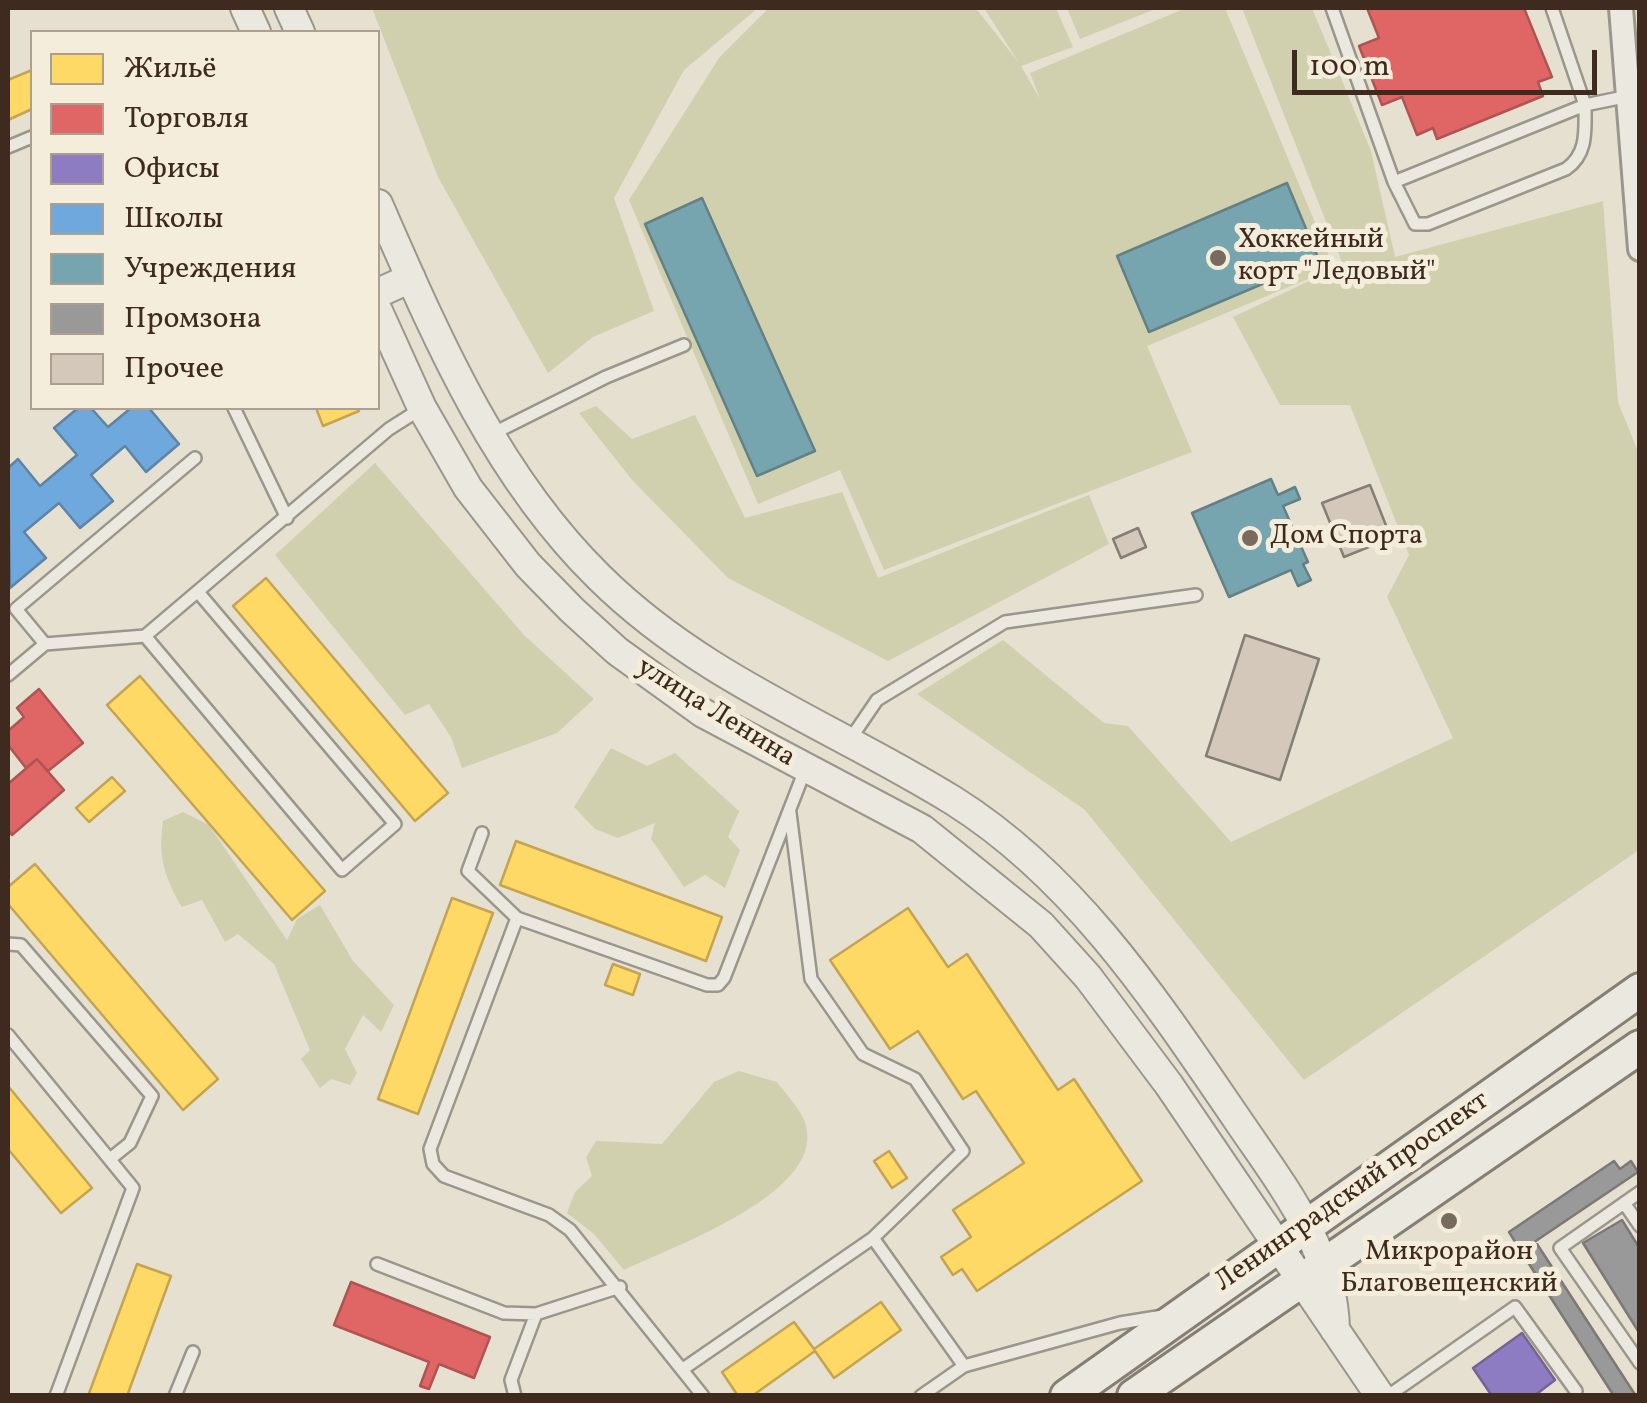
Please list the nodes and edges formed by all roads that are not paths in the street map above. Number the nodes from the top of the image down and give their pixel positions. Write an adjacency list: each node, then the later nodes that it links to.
1 (1332, 8): 6 (lane)
2 (1552, 8): 5 (lane)
3 (1621, 8): 4 (street)
4 (1630, 96): 5 (lane); 8 (street)
5 (1585, 105): 6 (lane); 6 (lane)
6 (1394, 182)
7 (380, 208): 9 (street, улица Ленина)
8 (1640, 250)
9 (411, 278): 10 (street); 15 (street, улица Ленина)
10 (380, 291)
11 (380, 315): 13 (street, улица Ленина)
12 (684, 345): 15 (lane)
13 (422, 408): 17 (lane); 24 (street, улица Ленина)
14 (235, 410): 17 (lane)
15 (490, 435): 23 (street, улица Ленина)
16 (195, 458): 21 (lane)
17 (287, 518): 18 (lane)
18 (198, 592): 20 (lane); 20 (lane)
19 (1196, 595): 23 (lane)
20 (145, 636): 21 (lane)
21 (45, 644): 22 (lane)
22 (8, 675)
23 (848, 745): 25 (street, улица Ленина)
24 (805, 770): 26 (lane); 27 (street, улица Ленина)
25 (941, 794): 27 (street); 37 (street, улица Ленина)
26 (789, 808): 29 (lane); 39 (lane)
27 (922, 829): 40 (street, улица Ленина)
28 (482, 834): 29 (lane)
29 (517, 918): 43 (lane)
30 (8, 944): 34 (lane)
31 (1640, 990): 37 (main road, Ленинградский проспект)
32 (8, 1035): 34 (lane)
33 (1640, 1046): 42 (main road, Ленинградский проспект)
34 (110, 1159): 51 (lane)
35 (1640, 1192): 36 (lane)
36 (1624, 1203): 38 (lane); 47 (lane)
37 (1306, 1226): 40 (main road, Ленинградский проспект); 42 (street, улица Ленина)
38 (1640, 1226)
39 (873, 1238): 48 (lane); 49 (lane)
40 (1277, 1246): 42 (street, улица Ленина); 44 (main road, Ленинградский проспект)
41 (377, 1264): 45 (lane)
42 (1312, 1271): 57 (main road, Ленинградский проспект); 58 (street, улица Ленина)
43 (620, 1287): 45 (lane); 49 (lane)
44 (1182, 1313): 48 (lane); 56 (main road, Ленинградский проспект)
45 (536, 1314): 53 (lane)
46 (193, 1352): 52 (lane)
47 (1640, 1363)
48 (964, 1366): 55 (lane)
49 (683, 1369): 54 (lane)
50 (1576, 1391): 59 (lane)
51 (56, 1396)
52 (174, 1396)
53 (515, 1396)
54 (702, 1396)
55 (921, 1396)
56 (1067, 1396)
57 (1134, 1396)
58 (1380, 1396)
59 (1388, 1396)

